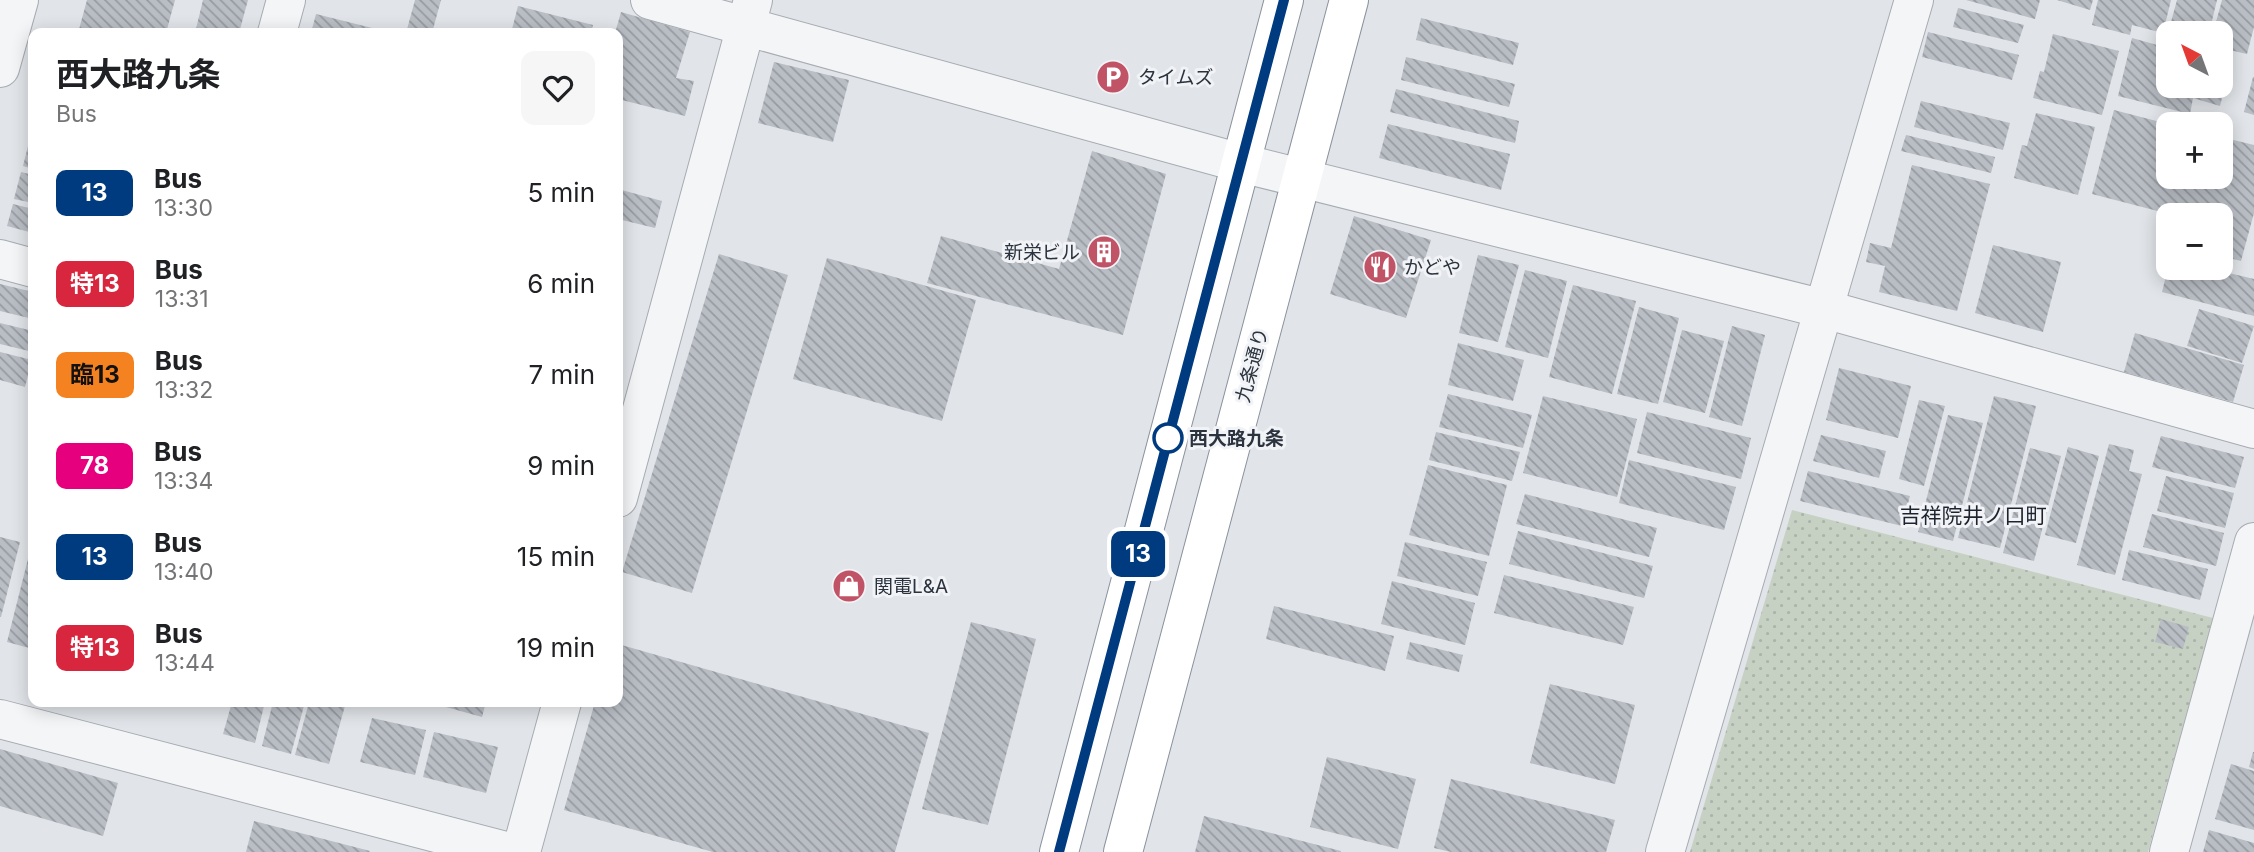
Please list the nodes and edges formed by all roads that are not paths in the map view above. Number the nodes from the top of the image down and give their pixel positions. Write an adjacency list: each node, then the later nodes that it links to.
1 (19, 0): 9 (street)
2 (286, 0): 8 (street)
3 (650, 0): 7 (street)
4 (1284, 0): 10 (highway)
5 (1349, 0): 11 (highway, 九条通り)
6 (1914, 0): 14 (street)
7 (750, 13): 10 (street); 16 (street)
8 (278, 28)
9 (0, 68)
10 (1241, 163): 11 (street); 22 (highway)
11 (1302, 178): 14 (street); 23 (highway, 九条通り)
12 (0, 259): 13 (street)
13 (28, 267)
14 (1824, 309): 15 (street); 24 (street)
15 (2254, 429)
16 (623, 480)
17 (2254, 542): 25 (street)
18 (561, 707): 21 (street)
19 (0, 719): 20 (street)
20 (509, 852)
21 (521, 852)
22 (1059, 852)
23 (1123, 852)
24 (1665, 852)
25 (2169, 852)

